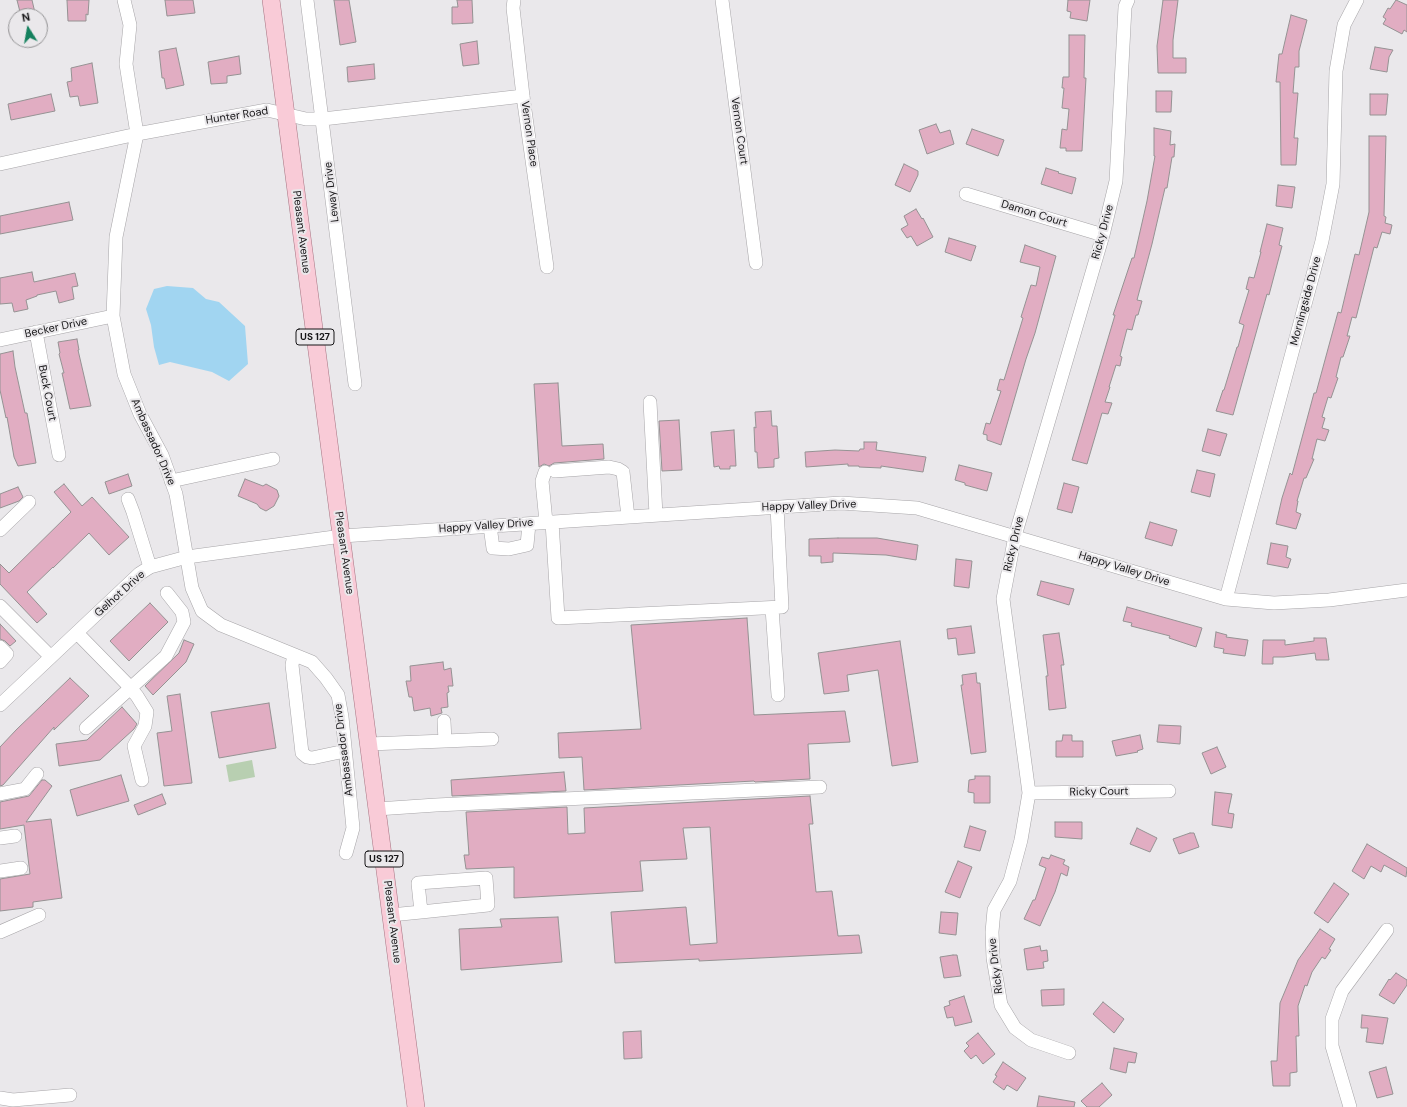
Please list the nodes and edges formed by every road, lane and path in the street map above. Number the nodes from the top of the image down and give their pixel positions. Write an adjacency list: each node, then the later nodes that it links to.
1 (124, 0): 11 (street, Ambassador Drive)
2 (271, 0): 9 (main road, Pleasant Avenue / US 127)
3 (307, 0): 10 (street, Leway Drive)
4 (514, 0): 8 (street, Vernon Place)
5 (722, 0): 15 (street, Vernon Court)
6 (1128, 0): 14 (street, Ricky Drive)
7 (1357, 0): 40 (street, Morningside Drive)
8 (523, 96): 10 (street, Hunter Road); 16 (street, Vernon Place)
9 (286, 114): 10 (street, Hunter Road); 11 (street, Hunter Road); 34 (main road, Pleasant Avenue / US 127)
10 (323, 119): 20 (street, Leway Drive)
11 (136, 134): 12 (street, Hunter Road); 17 (street, Ambassador Drive)
12 (0, 164)
13 (966, 194): 14 (street, Damon Court)
14 (1103, 235): 35 (street, Ricky Drive)
15 (756, 263)
16 (547, 267)
17 (113, 316): 18 (street, Becker Drive); 24 (street, Ambassador Drive)
18 (36, 332): 19 (street, Becker Drive); 22 (street, Buck Court)
19 (0, 340)
20 (355, 384)
21 (650, 402): 28 (street)
22 (59, 455)
23 (273, 459): 24 (street)
24 (171, 481): 36 (street, Ambassador Drive)
25 (128, 499): 37 (street)
26 (29, 502): 33 (street)
27 (777, 507): 28 (street, Happy Valley Drive); 35 (street, Happy Valley Drive); 42 (street)
28 (656, 515): 29 (street, Happy Valley Drive)
29 (628, 517): 30 (street, Happy Valley Drive); 30 (street)
30 (549, 522): 31 (street, Happy Valley Drive); 42 (street)
31 (529, 524): 32 (street, Happy Valley Drive); 32 (street)
32 (490, 526): 34 (street, Happy Valley Drive)
33 (0, 530)
34 (342, 536): 36 (street, Gelhot Drive); 55 (main road, Pleasant Avenue / US 127)
35 (1015, 536): 40 (street, Happy Valley Drive); 61 (street, Ricky Drive)
36 (187, 557): 37 (street, Gelhot Drive); 45 (street, Ambassador Drive)
37 (150, 568): 43 (street, Gelhot Drive)
38 (1407, 590): 40 (street, Happy Valley Drive)
39 (167, 593): 48 (street)
40 (1226, 599)
41 (0, 606): 46 (street)
42 (772, 608): 49 (street)
43 (77, 633): 46 (street, Gelhot Drive); 48 (street)
44 (0, 647): 47 (street)
45 (294, 655): 56 (street, Ambassador Drive); 56 (street)
46 (51, 657): 50 (street, Gelhot Drive)
47 (0, 662)
48 (130, 687): 52 (street); 58 (street)
49 (778, 696)
50 (2, 700)
51 (444, 721): 54 (street)
52 (86, 728)
53 (492, 739): 54 (street)
54 (445, 741): 55 (street)
55 (369, 744): 63 (main road, Pleasant Avenue / US 127)
56 (345, 751): 66 (street, Ambassador Drive)
57 (37, 774): 62 (street)
58 (142, 780)
59 (820, 787): 63 (street)
60 (1169, 791): 61 (street, Ricky Court)
61 (1029, 793): 74 (street, Ricky Drive)
62 (0, 794)
63 (378, 809): 70 (main road, Pleasant Avenue / US 127)
64 (16, 836): 65 (street)
65 (0, 838)
66 (346, 853)
67 (21, 868): 68 (street)
68 (0, 871)
69 (421, 912): 69 (street); 70 (street)
70 (391, 914): 77 (main road, Pleasant Avenue / US 127)
71 (39, 915): 73 (street)
72 (1387, 930): 78 (street)
73 (0, 932)
74 (1069, 1052)
75 (70, 1095): 76 (street)
76 (0, 1098)
77 (416, 1107)
78 (1350, 1107)

